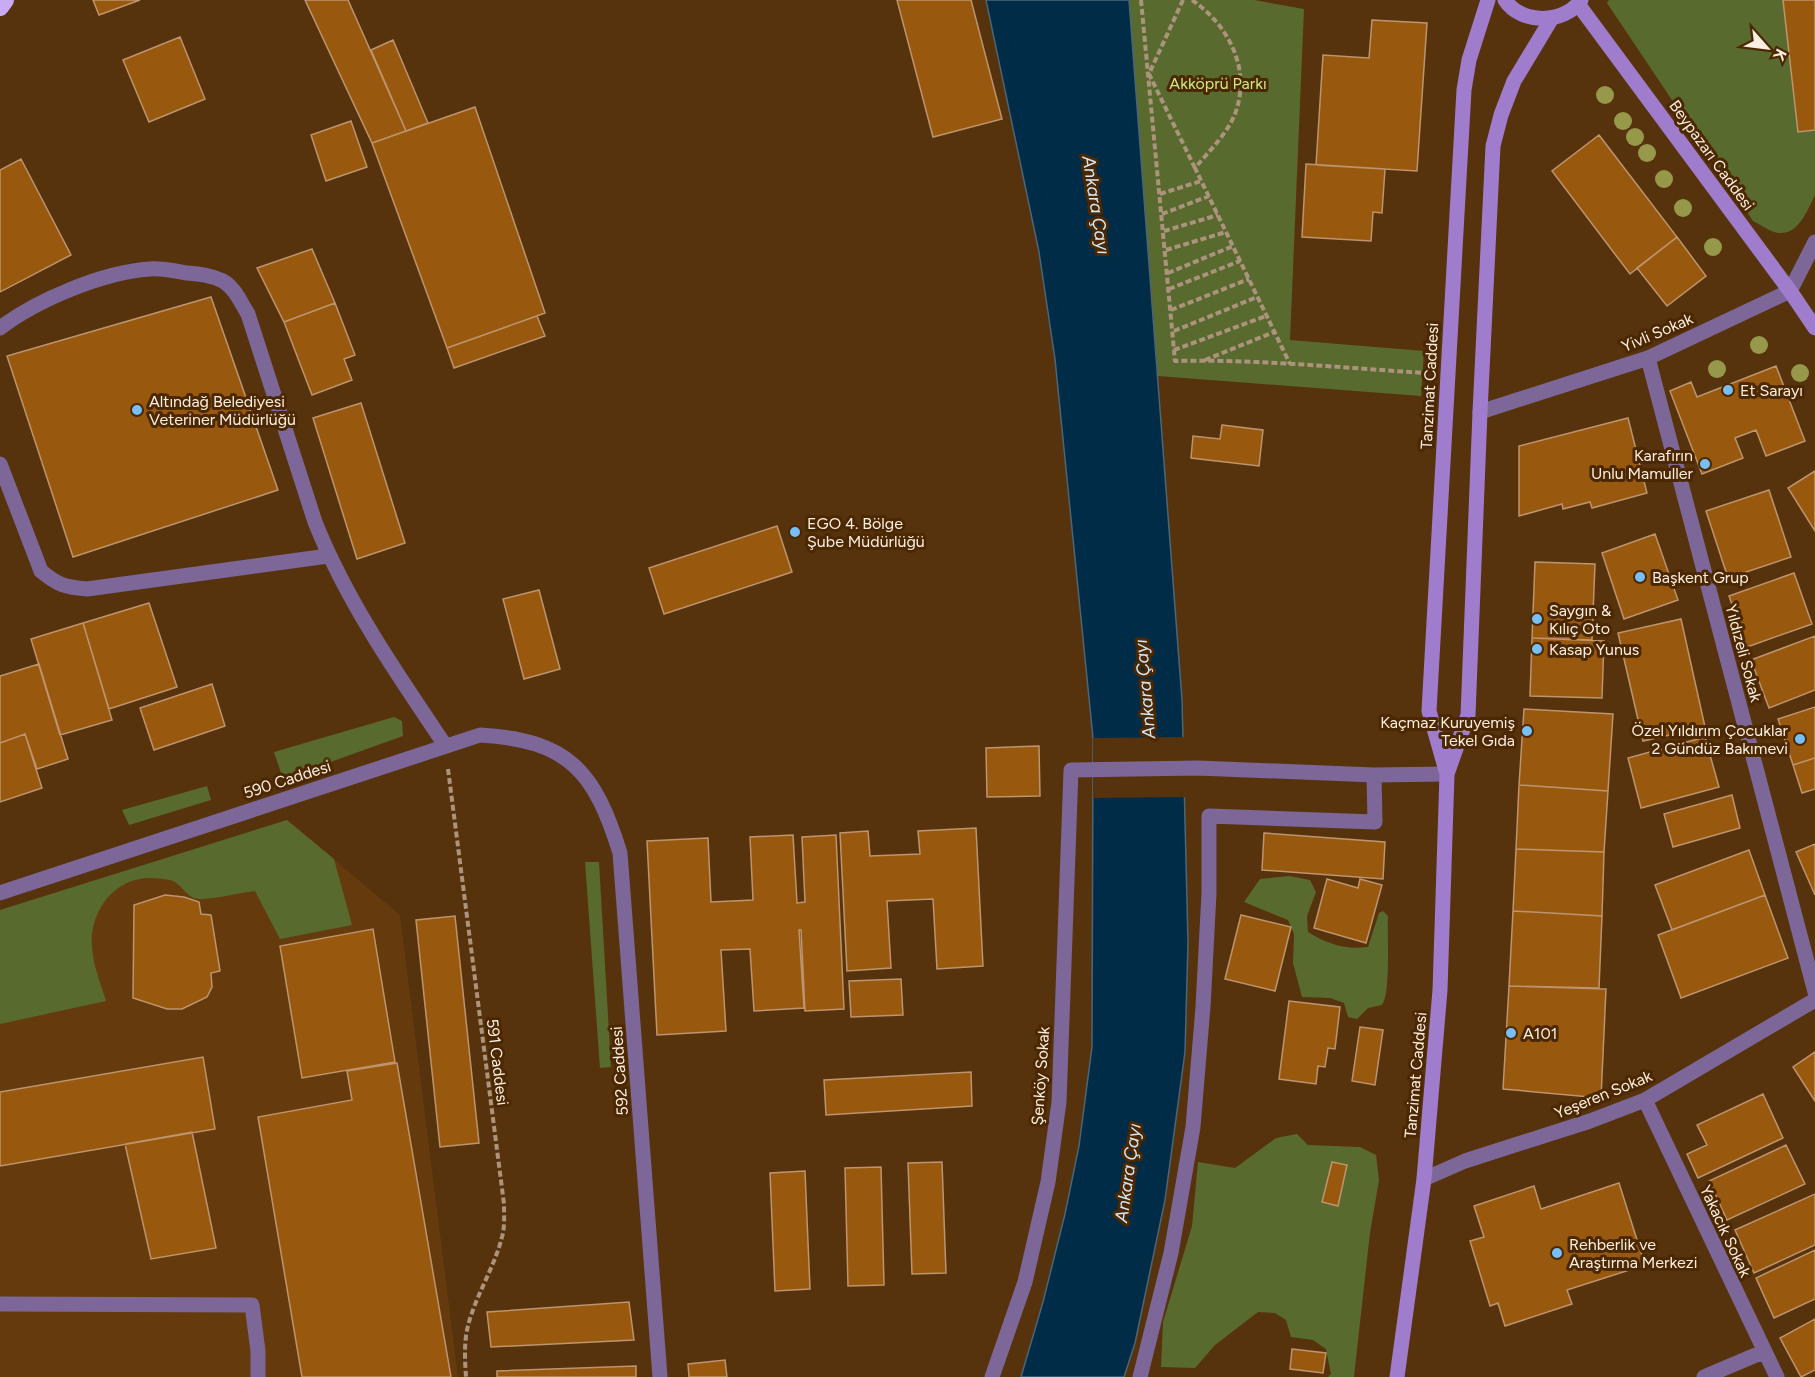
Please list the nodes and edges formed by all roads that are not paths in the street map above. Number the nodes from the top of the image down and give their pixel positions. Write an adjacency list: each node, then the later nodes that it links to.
1 (5, 0): 5 (highway)
2 (1488, 0): 17 (main road, Tanzimat Caddesi)
3 (1505, 0): 6 (main road)
4 (1580, 2): 6 (main road); 8 (main road, Beypazarı Caddesi)
5 (0, 7)
6 (1552, 18): 12 (main road, Tanzimat Caddesi)
7 (1815, 242): 8 (street)
8 (1790, 291): 10 (main road, Beypazarı Caddesi); 11 (street, Yivli Sokak)
9 (0, 328): 14 (street)
10 (1815, 328)
11 (1648, 358): 12 (street, Yivli Sokak); 20 (street, Yıldızeli Sokak)
12 (1480, 412): 17 (main road, Tanzimat Caddesi)
13 (0, 464): 14 (street)
14 (328, 556): 15 (street)
15 (445, 745): 16 (street, 590 Caddesi); 19 (street, 590 Caddesi)
16 (582, 771): 27 (street, 592 Caddesi)
17 (1447, 774): 18 (street); 23 (main road, Tanzimat Caddesi)
18 (1374, 775): 28 (street, Şenköy Sokak); 29 (street)
19 (0, 893)
20 (1815, 992)
21 (1815, 1000): 22 (street, Yeşeren Sokak)
22 (1645, 1100): 23 (street, Yeşeren Sokak); 25 (street, Yakacık Sokak)
23 (1424, 1179): 30 (main road, Tanzimat Caddesi)
24 (0, 1304): 26 (street)
25 (1763, 1352): 31 (street); 32 (street, Yakacık Sokak)
26 (258, 1377)
27 (660, 1377)
28 (992, 1377)
29 (1140, 1377)
30 (1397, 1377)
31 (1704, 1377)
32 (1777, 1377)

